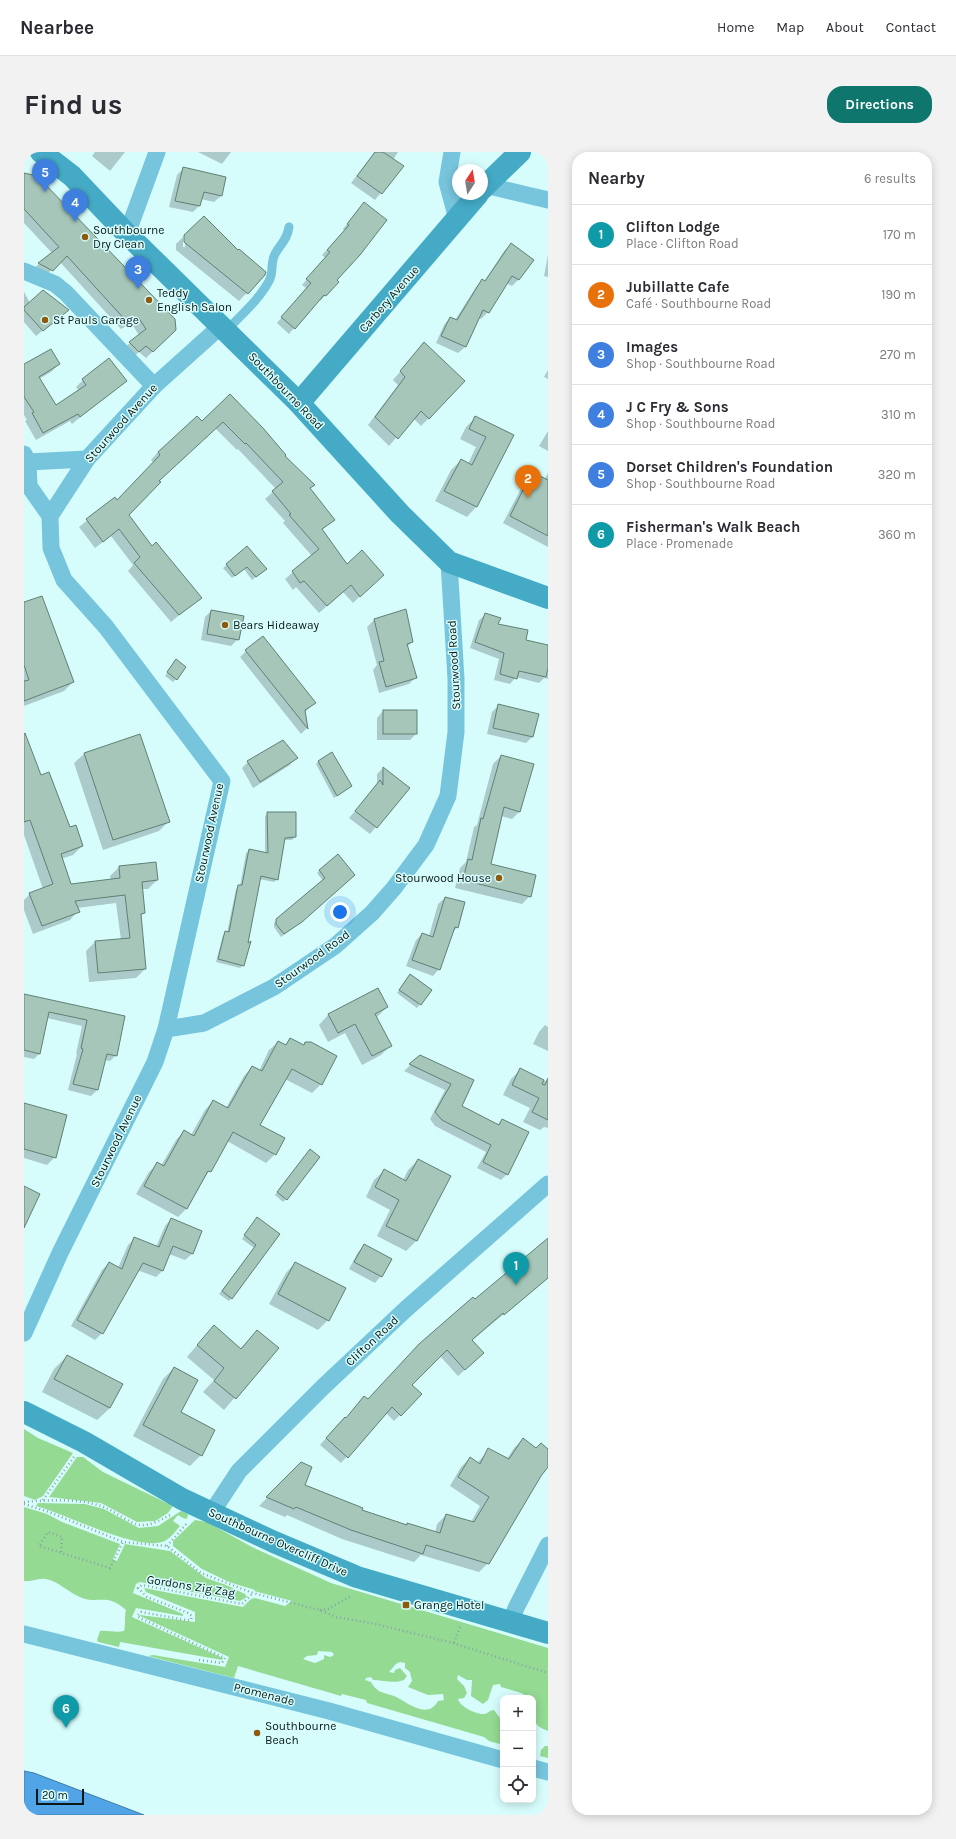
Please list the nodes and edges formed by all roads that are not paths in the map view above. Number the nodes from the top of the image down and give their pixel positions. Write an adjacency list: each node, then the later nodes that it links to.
1 (41, 152): 11 (street, Southbourne Road)
2 (157, 152): 11 (street)
3 (452, 152): 9 (street)
4 (520, 152): 5 (street, Carbery Avenue)
5 (488, 183)
6 (488, 190): 8 (street)
7 (472, 200): 9 (street, Carbery Avenue)
8 (548, 200)
9 (456, 219): 15 (street, Carbery Avenue)
10 (289, 228): 13 (lane)
11 (127, 234): 13 (street, Southbourne Road)
12 (24, 271): 14 (street)
13 (224, 328): 14 (street, Stourwood Avenue); 15 (street, Southbourne Road)
14 (154, 386): 17 (street, Stourwood Avenue)
15 (299, 403): 19 (street, Southbourne Road)
16 (26, 458): 17 (street); 18 (street)
17 (86, 459): 18 (street, Stourwood Avenue)
18 (50, 516): 21 (street, Stourwood Avenue)
19 (449, 562): 20 (street, Southbourne Road); 21 (street, Stourwood Road)
20 (548, 598)
21 (166, 1029): 23 (street, Stourwood Avenue)
22 (548, 1184): 25 (street, Clifton Road)
23 (24, 1333)
24 (24, 1412): 25 (street, Southbourne Overcliff Drive)
25 (197, 1506): 27 (street, Southbourne Overcliff Drive)
26 (548, 1545): 27 (street)
27 (511, 1621): 28 (street, Southbourne Overcliff Drive)
28 (548, 1633)
29 (24, 1634): 30 (street, Promenade)
30 (500, 1759)
31 (536, 1769): 32 (street)
32 (548, 1772)

